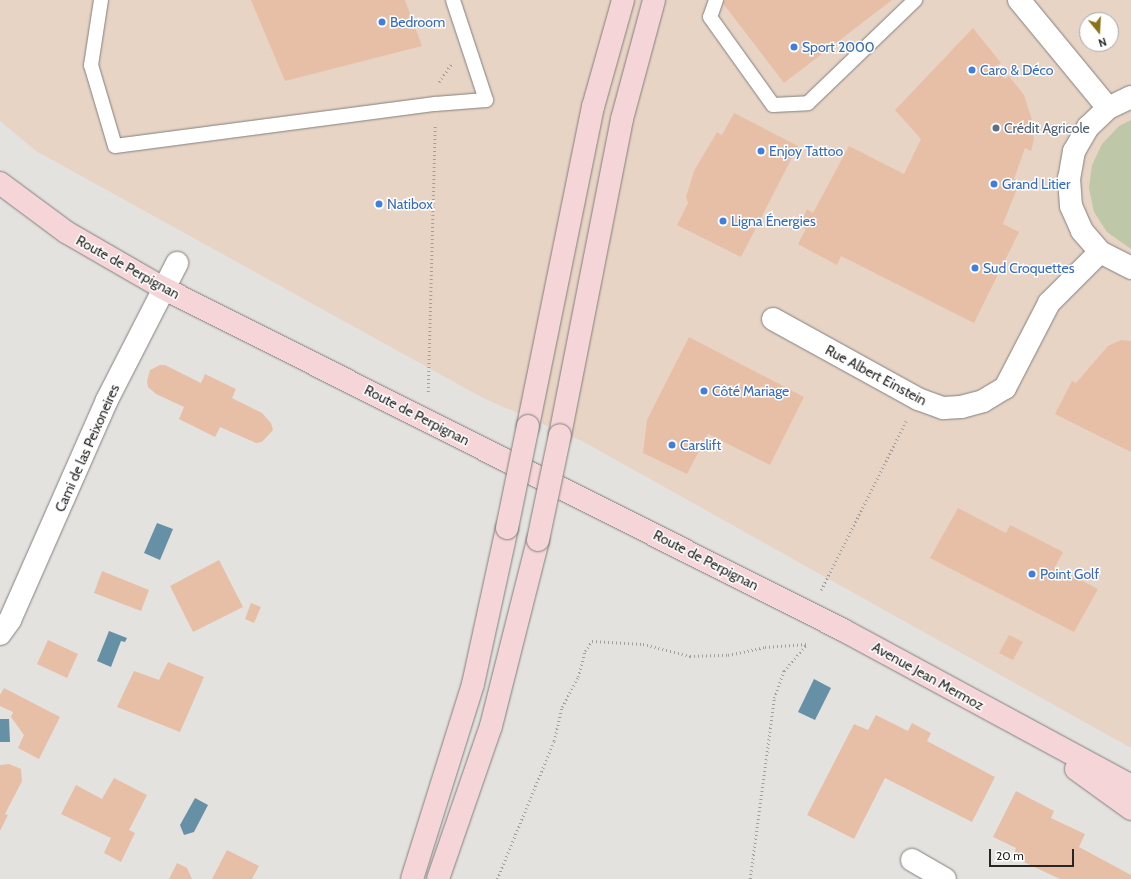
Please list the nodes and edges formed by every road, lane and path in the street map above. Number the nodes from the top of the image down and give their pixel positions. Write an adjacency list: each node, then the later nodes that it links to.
1 (101, 0): 10 (lane)
2 (453, 0): 10 (lane)
3 (623, 0): 28 (main road, bridge)
4 (654, 0): 29 (main road, bridge)
5 (716, 0): 6 (lane)
6 (915, 0)
7 (1020, 0): 11 (street)
8 (451, 61): 10 (path)
9 (1131, 97): 11 (street)
10 (435, 104): 18 (path)
11 (1108, 108): 13 (street)
12 (0, 183): 16 (main road, Route de Perpignan)
13 (1100, 252): 15 (street); 19 (street, Rue Albert Einstein)
14 (176, 264): 16 (street, Cami de las Peixoneires)
15 (1131, 268)
16 (164, 288): 21 (main road, Route de Perpignan); 22 (street, Cami de las Peixoneires)
17 (773, 319): 19 (street, Rue Albert Einstein)
18 (428, 398)
19 (918, 400): 20 (path)
20 (819, 593)
21 (843, 630): 23 (path); 24 (main road, Avenue Jean Mermoz)
22 (0, 634)
23 (807, 644): 30 (path); 31 (path)
24 (1012, 723): 25 (main road, Avenue Jean Mermoz); 26 (main road, Avenue Jean Mermoz)
25 (1131, 786)
26 (1131, 809)
27 (912, 860): 32 (street)
28 (412, 879)
29 (438, 879)
30 (497, 879)
31 (750, 879)
32 (945, 879)

